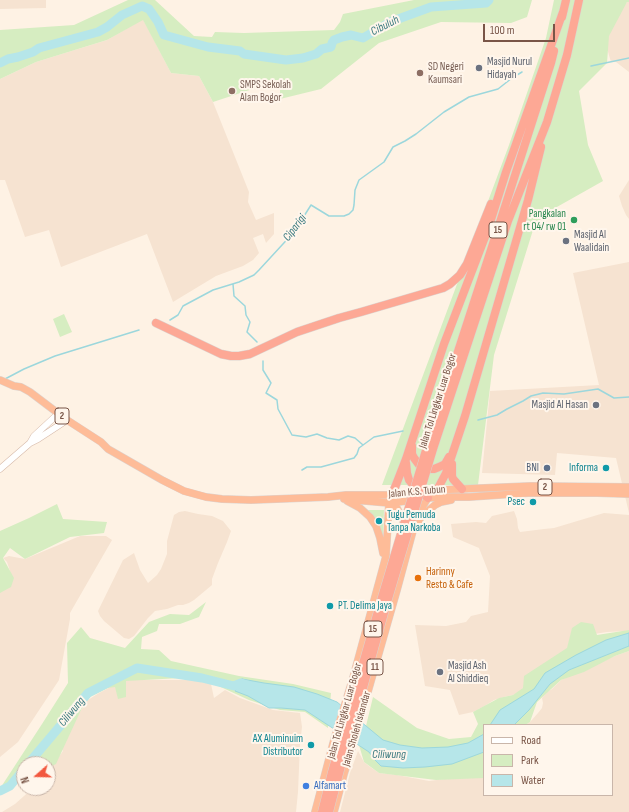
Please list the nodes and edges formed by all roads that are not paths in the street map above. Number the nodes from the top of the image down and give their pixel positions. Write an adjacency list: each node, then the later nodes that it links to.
1 (566, 0): 3 (highway, Jalan Tol Lingkar Luar Bogor / 15)
2 (579, 0): 4 (highway, Jalan Tol Lingkar Luar Bogor / 15)
3 (563, 12): 5 (highway); 12 (highway, Jalan Tol Lingkar Luar Bogor / 15)
4 (547, 122): 12 (highway, Jalan Tol Lingkar Luar Bogor / 15); 13 (highway)
5 (506, 172): 6 (highway); 10 (highway)
6 (156, 323)
7 (3, 381): 8 (highway, 2)
8 (57, 415): 9 (highway, 2); 11 (main road)
9 (65, 421): 11 (main road); 21 (highway, Jalan K.S. Tubun / 2)
10 (413, 439): 13 (highway); 14 (highway)
11 (30, 443): 15 (main road)
12 (430, 448): 30 (highway, Jalan Tol Lingkar Luar Bogor / 15, bridge); 31 (highway, Jalan Tol Lingkar Luar Bogor / 15, bridge)
13 (453, 449): 17 (highway); 18 (highway)
14 (406, 460): 19 (highway); 25 (highway)
15 (0, 469)
16 (629, 487): 17 (highway, Jalan K.S. Tubun / 2)
17 (462, 489): 18 (highway, Jalan K.S. Tubun / 2)
18 (437, 490): 19 (highway, Jalan K.S. Tubun / 2); 23 (highway, Jalan Sholeh Iskandar / 11)
19 (422, 492): 23 (highway); 25 (highway, Jalan K.S. Tubun / 2)
20 (629, 494): 22 (highway, Jalan K.S. Tubun / 2)
21 (328, 497): 24 (highway, 2); 25 (highway, Jalan K.S. Tubun / 2)
22 (469, 497): 23 (highway, Jalan K.S. Tubun / 2); 26 (highway)
23 (428, 498): 25 (highway, 2); 26 (highway, Jalan Sholeh Iskandar / 11)
24 (344, 499): 25 (highway, 2); 28 (highway)
25 (390, 499): 27 (highway); 28 (highway, Jalan Sholeh Iskandar / 11)
26 (414, 527): 27 (highway, Jalan Sholeh Iskandar / 11)
27 (409, 544): 32 (highway, Jalan Sholeh Iskandar / 11)
28 (382, 571): 29 (highway, Jalan Sholeh Iskandar / 11)
29 (316, 812)
30 (322, 812)
31 (329, 812)
32 (334, 812)

